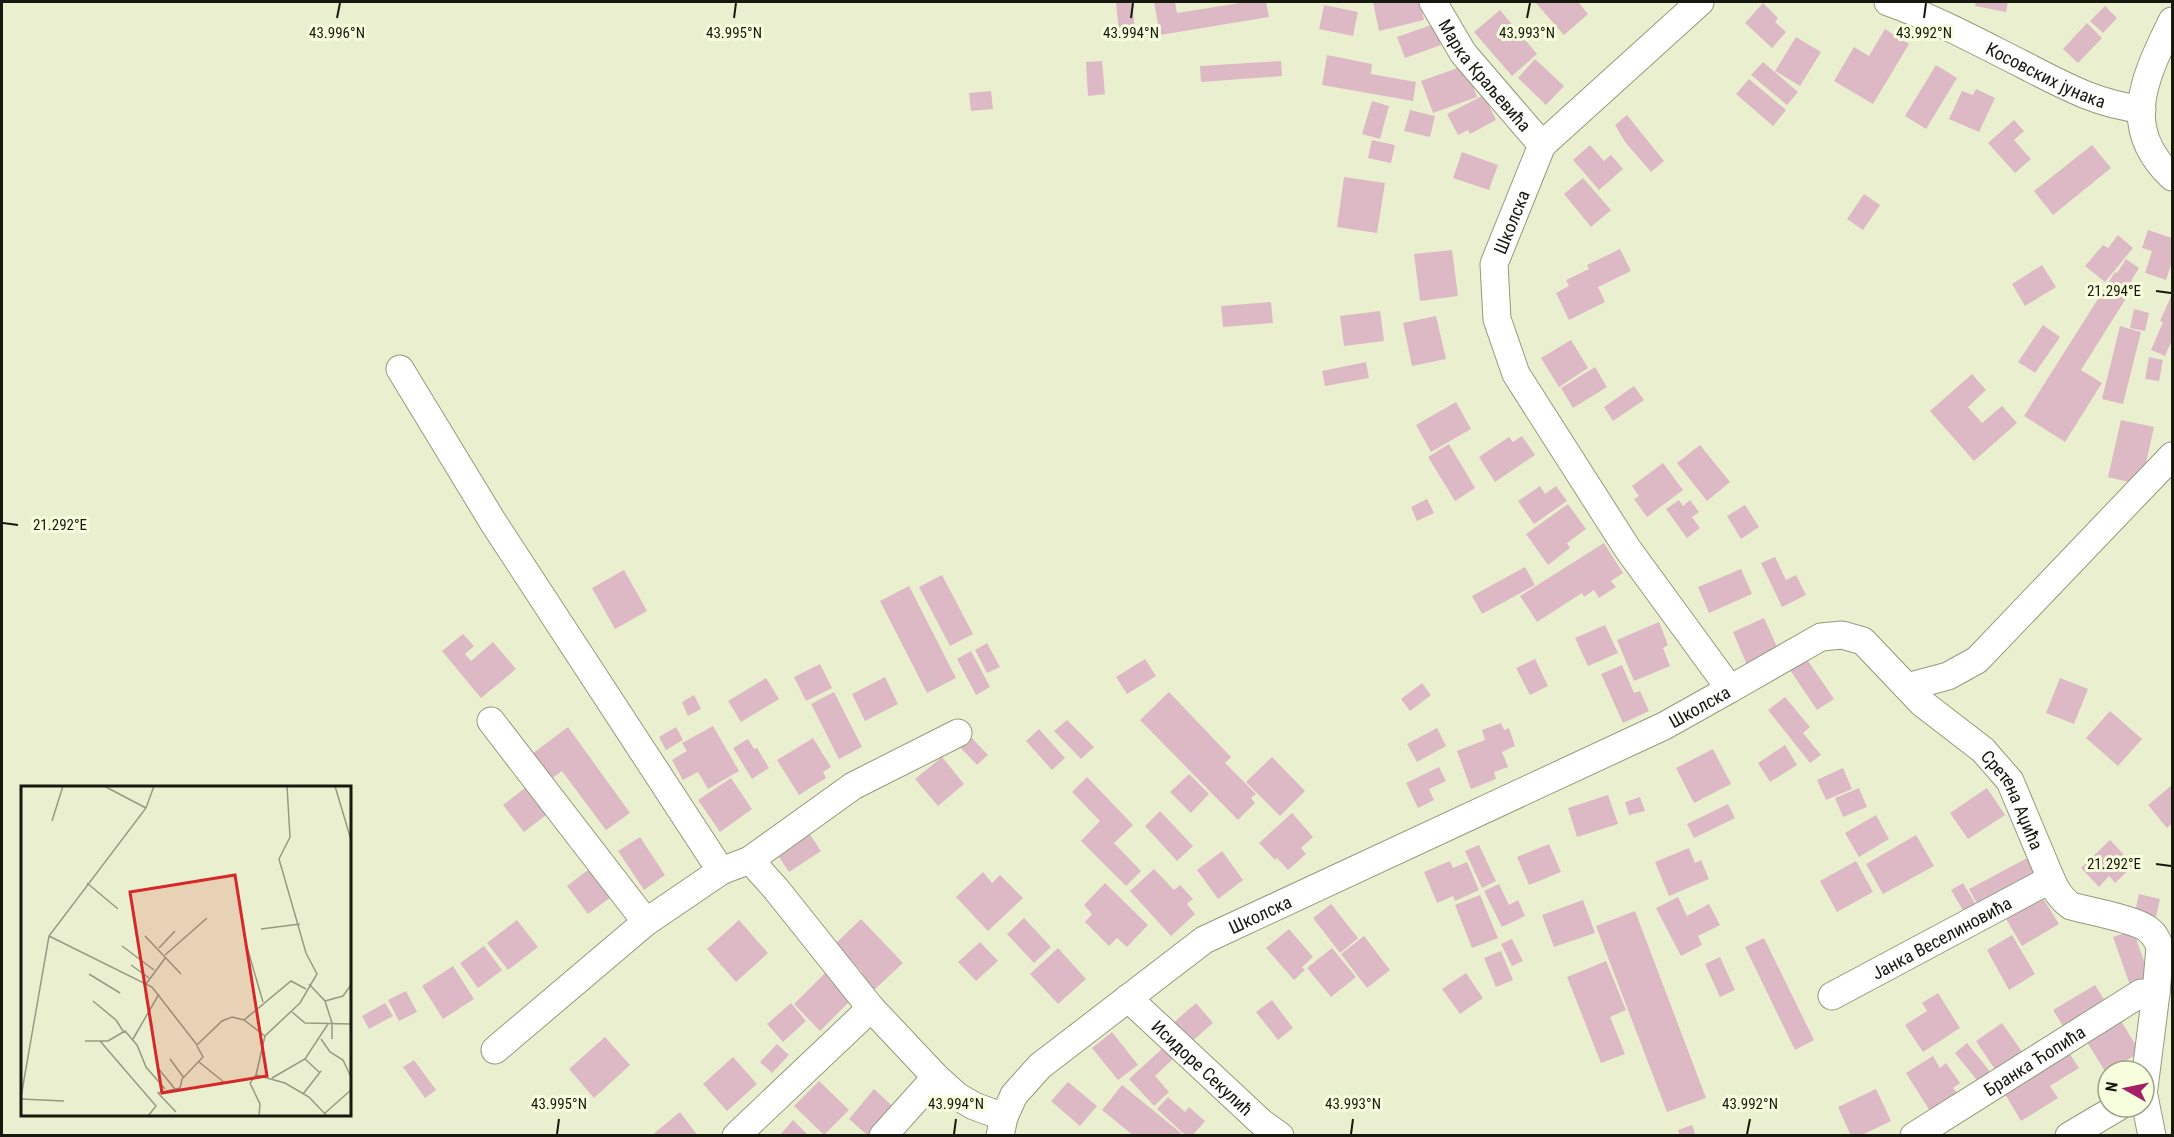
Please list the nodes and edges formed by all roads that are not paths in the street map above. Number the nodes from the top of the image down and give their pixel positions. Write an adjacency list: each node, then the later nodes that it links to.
1 (1433, 2): 6 (street, Марка Краљевића)
2 (1700, 2): 6 (street, Школска)
3 (1888, 2): 5 (street, Косовских јунака)
4 (2172, 21): 5 (street)
5 (2142, 109): 7 (street)
6 (1542, 146): 11 (street, Школска)
7 (2172, 177)
8 (400, 369): 15 (street)
9 (2172, 456): 10 (street)
10 (1906, 687): 11 (street, Сретена Аџића); 16 (street, Сретена Аџића)
11 (1730, 689): 20 (street, Школска)
12 (491, 721): 17 (street)
13 (958, 733): 14 (street)
14 (750, 860): 15 (street); 21 (street)
15 (721, 871): 17 (street)
16 (2051, 879): 18 (street, Сретена Аџића); 19 (street, Јанка Веселиновића)
17 (646, 922): 22 (street)
18 (2156, 993): 23 (street, Сретена Аџића); 31 (street, Бранка Ћопића)
19 (1833, 996)
20 (1128, 998): 27 (street, Школска); 30 (street, Исидоре Секулић)
21 (871, 1008): 24 (street); 28 (street)
22 (495, 1050)
23 (2148, 1059)
24 (936, 1077): 27 (street); 29 (street)
25 (2098, 1119): 32 (street)
26 (2149, 1119): 33 (street)
27 (1002, 1126)
28 (736, 1136)
29 (883, 1136)
30 (1280, 1136)
31 (1914, 1136)
32 (2069, 1136)
33 (2152, 1136)

